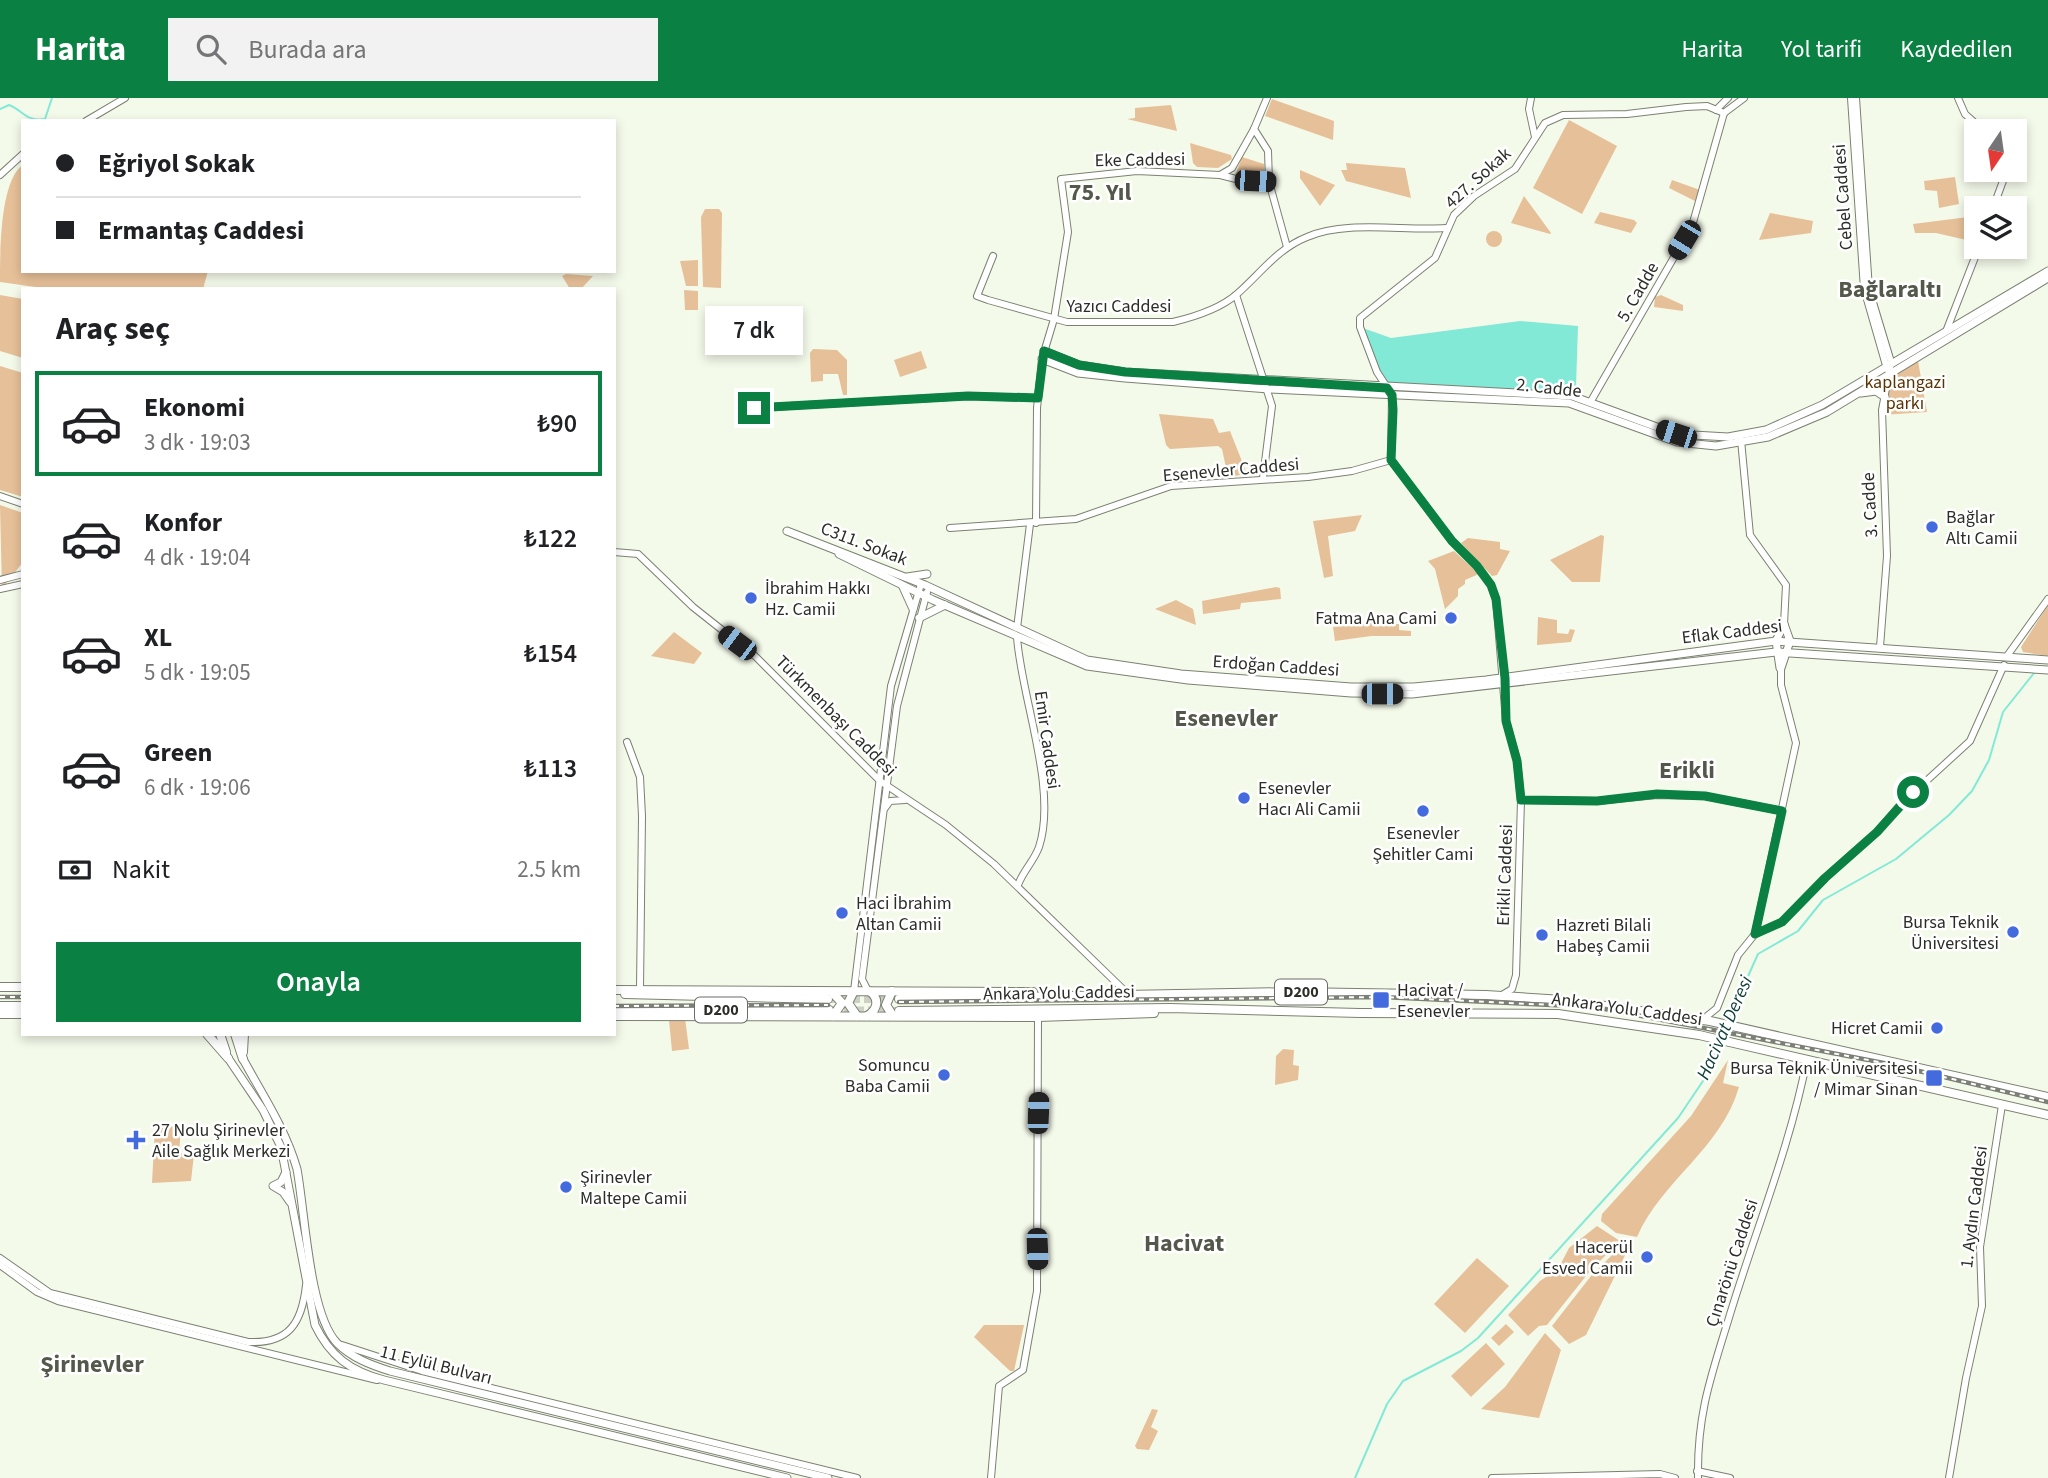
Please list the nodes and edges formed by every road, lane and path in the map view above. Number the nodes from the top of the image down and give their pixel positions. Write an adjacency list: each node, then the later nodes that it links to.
1 (125, 98): 13 (main road)
2 (1267, 98): 15 (main road)
3 (1531, 98): 16 (main road)
4 (1696, 98): 10 (main road)
5 (1728, 98): 11 (main road)
6 (1744, 98): 12 (main road)
7 (1851, 98): 20 (main road, Cebel Caddesi)
8 (1856, 98): 20 (main road, Cebel Caddesi)
9 (1958, 98): 14 (main road)
10 (1707, 106): 11 (main road, 427. Sokak); 16 (main road, 427. Sokak)
11 (1716, 110): 12 (main road, 427. Sokak)
12 (1724, 113): 42 (main road, 5. Cadde)
13 (89, 119)
14 (1971, 119)
15 (1254, 129): 19 (main road); 22 (main road)
16 (1535, 137): 23 (main road, 427. Sokak)
17 (21, 157): 18 (main road)
18 (0, 175)
19 (1220, 175): 21 (main road, Eke Caddesi); 22 (main road, Eke Caddesi)
20 (1858, 178): 32 (main road, Cebel Caddesi); 35 (main road, Cebel Caddesi)
21 (1061, 179): 30 (main road, Emir Caddesi)
22 (1269, 182): 24 (main road)
23 (1446, 228): 24 (main road, Yazıcı Caddesi); 37 (main road, 427. Sokak)
24 (1287, 247): 29 (main road, Yazıcı Caddesi)
25 (993, 257): 30 (main road, Yazıcı Caddesi)
26 (1974, 259): 31 (main road)
27 (2048, 271): 31 (main road, 2. Cadde)
28 (2048, 278): 35 (main road, 2. Cadde)
29 (1236, 295): 30 (main road, Yazıcı Caddesi); 36 (main road)
30 (1054, 319): 33 (main road, Emir Caddesi)
31 (1947, 329): 34 (main road, 2. Cadde)
32 (1887, 349): 34 (main road); 35 (main road, Cebel Caddesi)
33 (1043, 355): 36 (main road, 2. Cadde); 41 (main road, Emir Caddesi)
34 (1900, 357): 35 (main road, 2. Cadde)
35 (1888, 367): 39 (main road, 2. Cadde); 40 (main road, 3. Cadde); 44 (main road, 2. Cadde)
36 (1267, 385): 37 (main road, 2. Cadde); 38 (main road, 2. Cadde); 46 (main road)
37 (1387, 388): 38 (main road, 427. Sokak); 42 (main road, 2. Cadde)
38 (1392, 395): 44 (main road, 2. Cadde); 45 (main road)
39 (1854, 395): 40 (main road); 44 (main road, 2. Cadde)
40 (1885, 397): 71 (main road, 3. Cadde)
41 (1038, 398): 43 (main road); 49 (main road, Emir Caddesi)
42 (1591, 401): 44 (main road, 2. Cadde)
43 (754, 408)
44 (1741, 438): 67 (main road)
45 (1391, 460): 46 (main road, Esenevler Caddesi); 79 (main road, Erikli Caddesi)
46 (1263, 478): 49 (main road, Esenevler Caddesi)
47 (0, 496): 48 (main road)
48 (21, 503)
49 (1033, 523): 50 (main road, Esenevler Caddesi); 68 (main road, Emir Caddesi)
50 (950, 528)
51 (786, 531): 53 (main road, C311. Sokak)
52 (616, 552): 81 (main road, Türkmenbaşı Caddesi)
53 (837, 553): 56 (main road, C311. Sokak); 59 (main road)
54 (927, 574): 56 (main road)
55 (21, 575): 57 (main road)
56 (906, 577): 60 (main road, C311. Sokak)
57 (0, 580)
58 (21, 584): 61 (main road)
59 (903, 586): 62 (main road); 65 (main road)
60 (925, 586): 62 (main road); 68 (main road, C311. Sokak)
61 (0, 589)
62 (921, 594): 64 (main road); 65 (main road); 66 (main road)
63 (2048, 599): 74 (main road)
64 (942, 604): 66 (main road); 68 (main road)
65 (913, 610): 81 (main road)
66 (919, 618): 82 (main road)
67 (1784, 624): 69 (main road); 70 (main road)
68 (1017, 632): 79 (main road, Erdoğan Caddesi); 79 (main road, Erdoğan Caddesi); 87 (main road, Emir Caddesi)
69 (1776, 641): 70 (main road, Eflak Caddesi); 72 (main road); 79 (main road, Eflak Caddesi)
70 (1790, 641): 71 (main road, Eflak Caddesi); 73 (main road)
71 (1880, 647): 74 (main road, Eflak Caddesi)
72 (1776, 652): 73 (main road, Eflak Caddesi); 77 (main road); 79 (main road, Eflak Caddesi)
73 (1789, 652): 76 (main road, Eflak Caddesi); 77 (main road)
74 (2010, 656): 75 (main road, Eflak Caddesi)
75 (2048, 660)
76 (2006, 665): 78 (main road, Eflak Caddesi); 88 (main road)
77 (1781, 668): 86 (main road)
78 (2048, 670)
79 (1505, 681): 84 (main road, Erikli Caddesi)
80 (627, 742): 91 (main road)
81 (880, 781): 82 (main road, Türkmenbaşı Caddesi); 95 (main road)
82 (887, 787): 83 (main road, Türkmenbaşı Caddesi); 85 (main road)
83 (905, 800): 85 (main road); 87 (main road, Türkmenbaşı Caddesi)
84 (1521, 800): 86 (main road); 89 (main road, Erikli Caddesi)
85 (884, 810): 96 (main road)
86 (1782, 811): 88 (main road)
87 (1018, 885): 100 (main road, Türkmenbaşı Caddesi)
88 (1755, 934): 116 (main road)
89 (1516, 975): 101 (main road); 102 (main road)
90 (21, 989): 92 (highway)
91 (640, 989): 93 (highway); 98 (highway)
92 (0, 990)
93 (616, 991)
94 (616, 991): 98 (highway, D200)
95 (854, 991): 96 (highway); 98 (highway); 113 (highway)
96 (868, 991): 97 (highway); 114 (highway)
97 (892, 991): 99 (highway); 109 (highway)
98 (830, 995): 108 (highway)
99 (1116, 995): 100 (highway, Ankara Yolu Caddesi / D200); 103 (highway, Ankara Yolu Caddesi / D200)
100 (1129, 995): 101 (highway, Ankara Yolu Caddesi / D200)
101 (1496, 996): 102 (highway, Ankara Yolu Caddesi / D200)
102 (1536, 998): 116 (highway, Ankara Yolu Caddesi / D200)
103 (900, 999)
104 (0, 1006): 105 (highway)
105 (21, 1006)
106 (616, 1010): 108 (highway, D200)
107 (1211, 1010): 109 (highway, Ankara Yolu Caddesi / D200); 115 (highway); 123 (highway, Ankara Yolu Caddesi / D200)
108 (831, 1013): 112 (highway); 113 (highway)
109 (896, 1013): 114 (highway); 115 (highway)
110 (0, 1014): 111 (highway)
111 (21, 1014)
112 (616, 1016)
113 (857, 1016): 114 (highway)
114 (867, 1016)
115 (1038, 1017): 139 (main road)
116 (1706, 1020): 124 (highway, Ankara Yolu Caddesi / D200)
117 (208, 1036): 121 (highway)
118 (221, 1036): 121 (highway)
119 (235, 1036): 122 (highway)
120 (244, 1036): 122 (highway)
121 (228, 1058): 127 (main road, 11 Eylül Bulvarı)
122 (243, 1059): 132 (main road, 11 Eylül Bulvarı)
123 (1807, 1059): 125 (highway, Ankara Yolu Caddesi / D200); 134 (main road, Çınarönü Caddesi)
124 (2048, 1095)
125 (2002, 1105): 126 (highway, Ankara Yolu Caddesi); 143 (main road, 1. Aydın Caddesi)
126 (2048, 1116)
127 (287, 1168): 128 (main road, 11 Eylül Bulvarı); 128 (main road)
128 (293, 1210): 131 (main road, 11 Eylül Bulvarı)
129 (0, 1258): 131 (main road)
130 (0, 1265): 133 (main road)
131 (306, 1285): 133 (main road, 11 Eylül Bulvarı)
132 (337, 1343): 137 (main road, 11 Eylül Bulvarı); 138 (main road)
133 (384, 1380): 136 (main road, 11 Eylül Bulvarı)
134 (1698, 1475): 142 (main road)
135 (1612, 1476): 140 (main road); 141 (main road)
136 (787, 1478)
137 (828, 1478)
138 (857, 1478)
139 (991, 1478)
140 (1492, 1478)
141 (1675, 1478)
142 (1730, 1478)
143 (1949, 1478)

